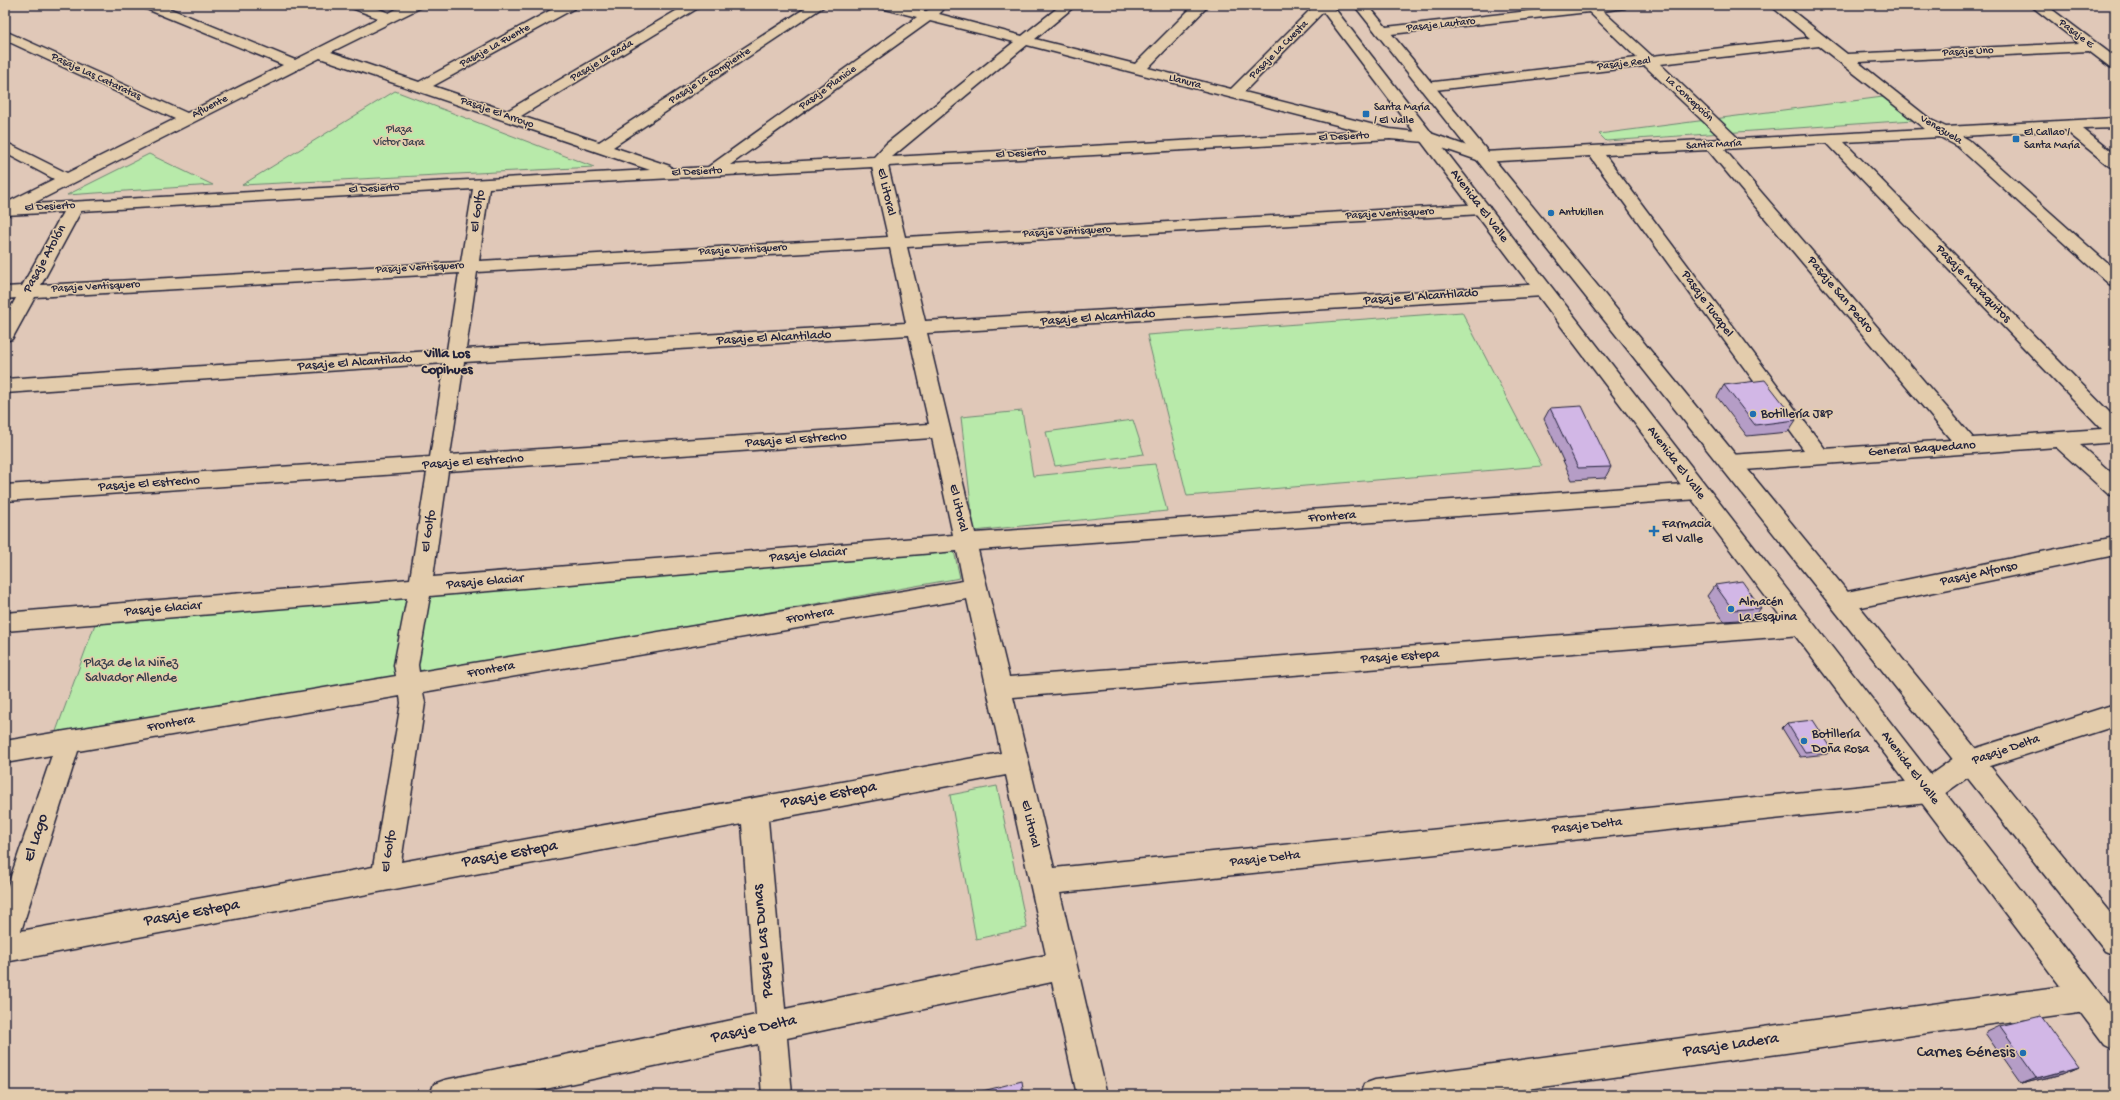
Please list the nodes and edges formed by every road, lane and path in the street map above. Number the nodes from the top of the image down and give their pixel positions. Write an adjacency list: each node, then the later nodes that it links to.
1 (149, 5): 28 (street)
2 (357, 5): 18 (street)
3 (415, 5): 18 (street, Afluente)
4 (570, 5): 30 (street, Pasaje La Fuente)
5 (696, 5): 33 (street, Pasaje La Rada)
6 (819, 5): 44 (street, Pasaje La Rompiente)
7 (886, 5): 17 (street, Llanura)
8 (943, 5): 17 (street, Pasaje Planicie)
9 (1069, 5): 21 (street, El Litoral)
10 (1202, 5): 29 (street)
11 (1324, 5): 32 (street, Pasaje La Cuesta); 39 (street, Avenida El Valle)
12 (1361, 5): 19 (street)
13 (1620, 5): 16 (street, Pasaje Lautaro)
14 (1777, 5): 22 (street, Venezuela)
15 (2037, 5): 23 (street, Pasaje E)
16 (1591, 7): 19 (street, Pasaje Lautaro); 26 (street, La Concepción)
17 (928, 16): 21 (street, Llanura); 49 (street, Pasaje Planicie)
18 (390, 18): 24 (street, Afluente)
19 (1382, 32): 31 (street)
20 (5, 35): 34 (street, Pasaje Las Cataratas)
21 (1025, 41): 29 (street, Llanura); 47 (street, El Litoral)
22 (1822, 41): 25 (street, Venezuela); 26 (street, Pasaje Real)
23 (2092, 47): 25 (street, Pasaje Uno); 27 (street, Pasaje E)
24 (319, 53): 28 (street, Afluente); 30 (street, Pasaje El Arroyo)
25 (1844, 58): 37 (street, Venezuela)
26 (1648, 61): 31 (street, Pasaje Real); 41 (street, La Concepción)
27 (2115, 64)
28 (295, 65): 34 (street, Afluente)
29 (1138, 70): 32 (street, Llanura)
30 (421, 87): 33 (street, Pasaje El Arroyo)
31 (1426, 87): 46 (street)
32 (1234, 94): 38 (street, Llanura)
33 (508, 117): 44 (street, Pasaje El Arroyo)
34 (187, 119): 51 (street, Afluente)
35 (2115, 123): 36 (street)
36 (2069, 126): 37 (street); 48 (street)
37 (1944, 132): 40 (street, Santa María); 58 (street, Venezuela)
38 (1390, 134): 39 (street, Llanura); 47 (street, El Desierto)
39 (1427, 137): 46 (street, Llanura); 54 (street, Avenida El Valle)
40 (1830, 138): 41 (street, Santa María); 67 (street, Pasaje Mataquitos)
41 (1736, 144): 42 (street, Santa María)
42 (1712, 145): 45 (street, Santa María); 70 (street, Pasaje San Pedro)
43 (5, 147): 51 (street)
44 (600, 148): 50 (street, Pasaje El Arroyo)
45 (1594, 151): 46 (street, Santa María); 71 (street, Pasaje Tucapel)
46 (1483, 158): 72 (street)
47 (879, 162): 49 (street, El Desierto); 56 (street, El Litoral)
48 (2115, 163)
49 (712, 171): 50 (street, El Desierto)
50 (675, 173): 52 (street, El Desierto)
51 (66, 179): 55 (street, Afluente)
52 (482, 183): 53 (street, El Desierto); 57 (street, El Golfo)
53 (75, 206): 55 (street, El Desierto); 60 (street, Pasaje Atolón)
54 (1482, 209): 56 (street, Pasaje Ventisquero); 59 (street, Avenida El Valle)
55 (5, 210)
56 (897, 241): 57 (street, Pasaje Ventisquero); 62 (street, El Litoral)
57 (469, 265): 60 (street, Pasaje Ventisquero); 64 (street, El Golfo)
58 (2115, 280)
59 (1544, 290): 62 (street, Pasaje El Alcantilado); 75 (street, Avenida El Valle)
60 (27, 292): 61 (street, Pasaje Ventisquero); 63 (street, Pasaje Atolón)
61 (5, 293)
62 (917, 329): 64 (street, Pasaje El Alcantilado); 66 (street, El Litoral)
63 (5, 335)
64 (456, 356): 65 (street, Pasaje El Alcantilado); 73 (street, El Golfo)
65 (5, 386)
66 (940, 430): 73 (street, Pasaje El Estrecho); 77 (street, El Litoral)
67 (2115, 430)
68 (2115, 435): 69 (street, General Baquedano)
69 (2061, 438): 70 (street, General Baquedano); 74 (street)
70 (1967, 445): 71 (street, General Baquedano)
71 (1819, 456): 72 (street, General Baquedano)
72 (1730, 462): 81 (street)
73 (439, 464): 76 (street, Pasaje El Estrecho); 79 (street, El Golfo)
74 (2115, 488)
75 (1698, 491): 77 (street, Frontera); 83 (street, Avenida El Valle)
76 (5, 493)
77 (966, 542): 79 (street, Pasaje Glaciar); 80 (street, El Litoral)
78 (2115, 546): 81 (street, Pasaje Alfonso)
79 (420, 587): 82 (street, Pasaje Glaciar); 84 (street, El Golfo)
80 (976, 588): 84 (street, Frontera); 85 (street, El Litoral)
81 (1842, 602): 89 (street)
82 (5, 622)
83 (1802, 626): 85 (street, Pasaje Estepa); 91 (street, Avenida El Valle)
84 (410, 683): 87 (street, Frontera); 93 (street, El Golfo)
85 (999, 688): 90 (street, El Litoral)
86 (2115, 715): 89 (street, Pasaje Delta)
87 (69, 741): 88 (street, Frontera); 95 (street, El Lago)
88 (5, 752)
89 (1970, 761): 91 (street, Pasaje Delta); 96 (street)
90 (1016, 762): 92 (street, Pasaje Estepa); 94 (street, El Litoral)
91 (1928, 791): 94 (street, Pasaje Delta); 99 (street, Avenida El Valle)
92 (754, 810): 93 (street, Pasaje Estepa); 100 (street, Pasaje Las Dunas)
93 (385, 878): 97 (street, Pasaje Estepa)
94 (1043, 882): 98 (street, El Litoral)
95 (5, 936)
96 (2115, 941)
97 (5, 948)
98 (1062, 966): 100 (street, Pasaje Delta); 104 (street, El Litoral)
99 (2086, 997): 101 (street, Avenida El Valle); 105 (street, Pasaje Ladera)
100 (771, 1027): 102 (street, Pasaje Delta); 103 (street, Pasaje Las Dunas)
101 (2115, 1035)
102 (445, 1095)
103 (776, 1095)
104 (1092, 1095)
105 (1375, 1095)

